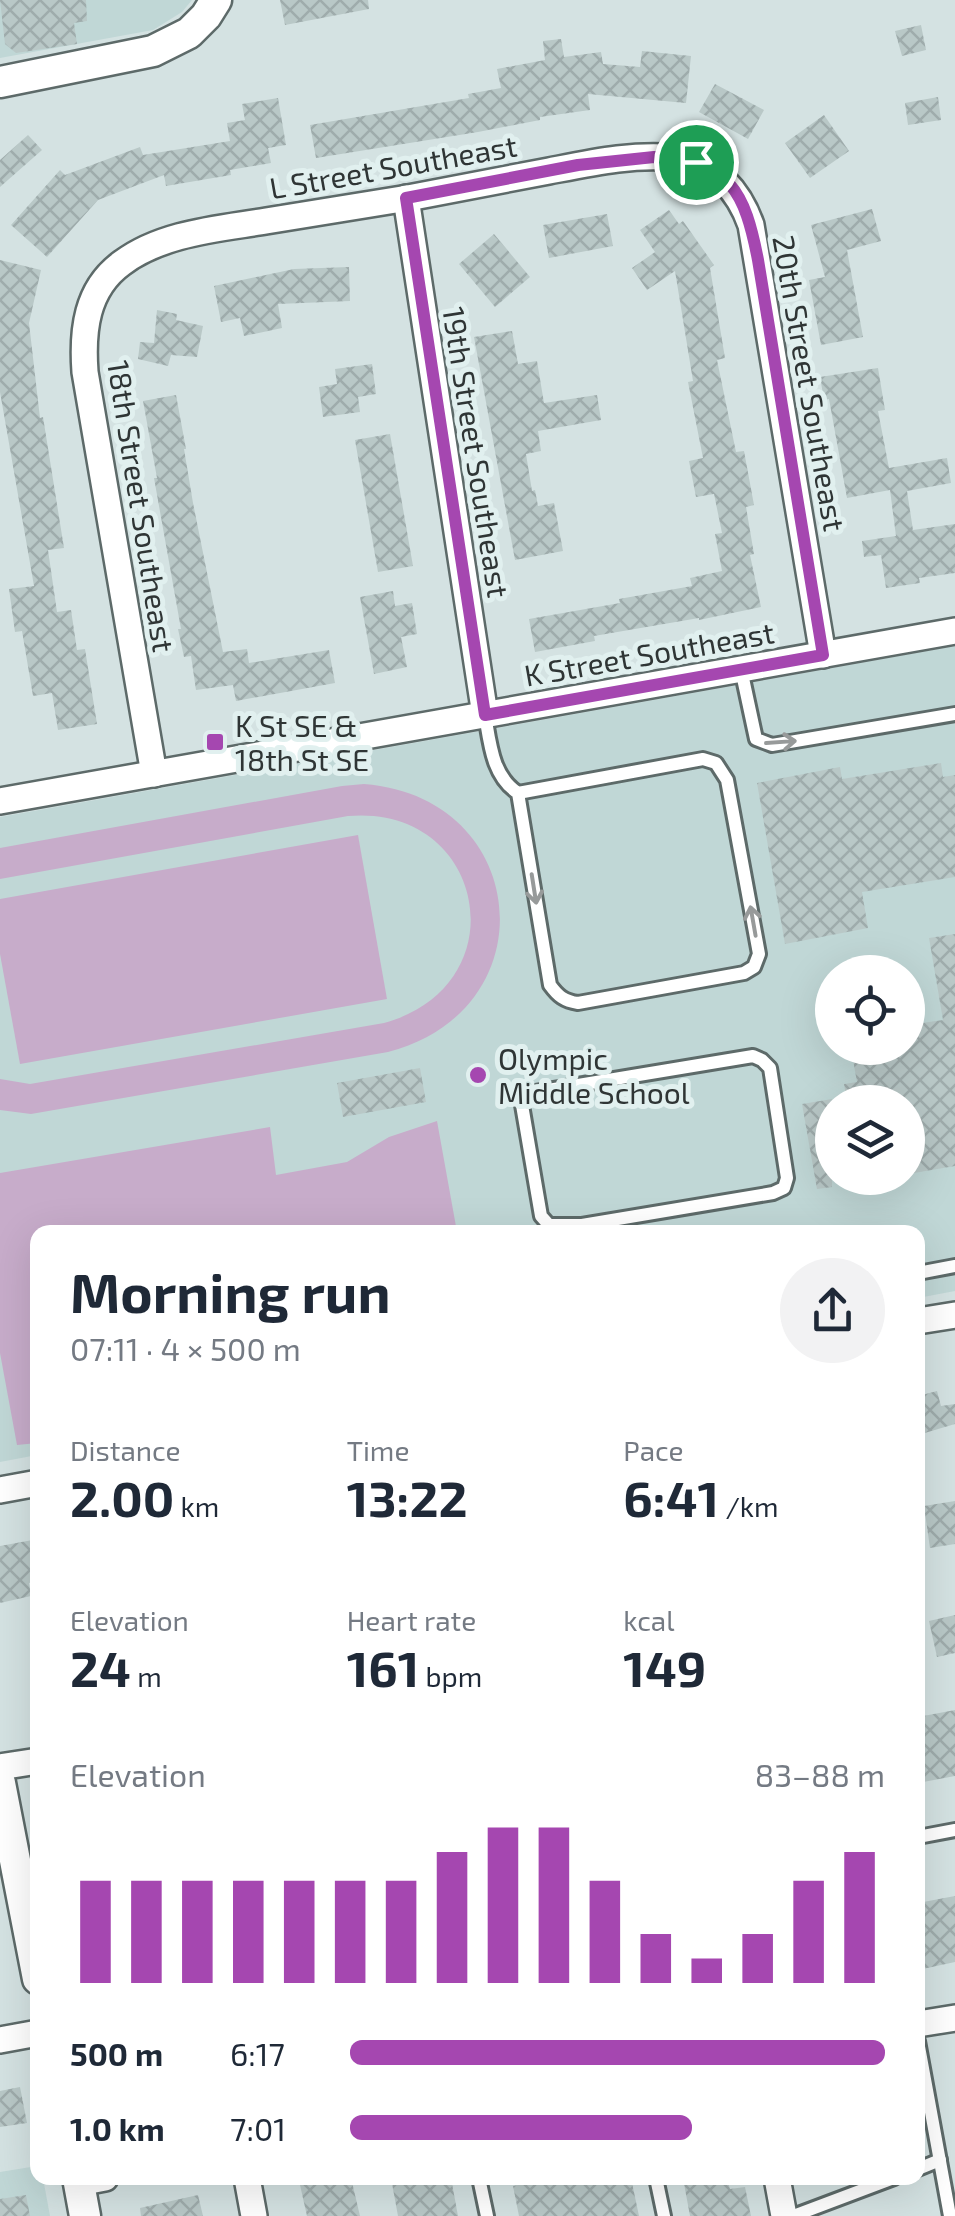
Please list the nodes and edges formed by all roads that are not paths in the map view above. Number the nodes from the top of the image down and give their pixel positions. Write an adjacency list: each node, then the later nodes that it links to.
1 (216, 0): 2 (street)
2 (0, 82)
3 (678, 158): 4 (street, L Street Southeast); 7 (street, 20th Street Southeast)
4 (406, 198): 5 (street, L Street Southeast); 10 (street, 19th Street Southeast)
5 (124, 261): 11 (street, 18th Street Southeast)
6 (955, 631): 7 (street, K Street Southeast)
7 (823, 655): 8 (street, K Street Southeast)
8 (742, 669): 9 (lane, one-way to 9); 10 (street, K Street Southeast)
9 (955, 714)
10 (485, 715): 11 (street, K Street Southeast); 12 (lane)
11 (154, 774): 13 (street, K Street Southeast)
12 (518, 793): 12 (lane, one-way to 12)
13 (0, 801)
14 (548, 1225): 15 (lane)
15 (603, 1225)
16 (955, 1266): 17 (lane)
17 (925, 1271)
18 (955, 1315): 19 (street)
19 (925, 1321)
20 (30, 1484): 21 (street)
21 (0, 1490)
22 (30, 1761): 23 (street)
23 (0, 1767)
24 (0, 1782): 27 (street)
25 (955, 1830): 26 (lane)
26 (925, 1836)
27 (30, 1950)
28 (955, 2018): 29 (street)
29 (925, 2023)
30 (30, 2035): 31 (street)
31 (0, 2040)
32 (925, 2079): 33 (lane)
33 (940, 2160): 34 (lane); 47 (lane)
34 (925, 2166)
35 (87, 2185): 41 (street)
36 (248, 2185): 42 (street)
37 (481, 2185): 43 (lane)
38 (657, 2185): 44 (lane)
39 (778, 2185): 45 (street)
40 (875, 2185): 46 (lane)
41 (86, 2216)
42 (254, 2216)
43 (487, 2216)
44 (664, 2216)
45 (784, 2216)
46 (793, 2216)
47 (950, 2216)

